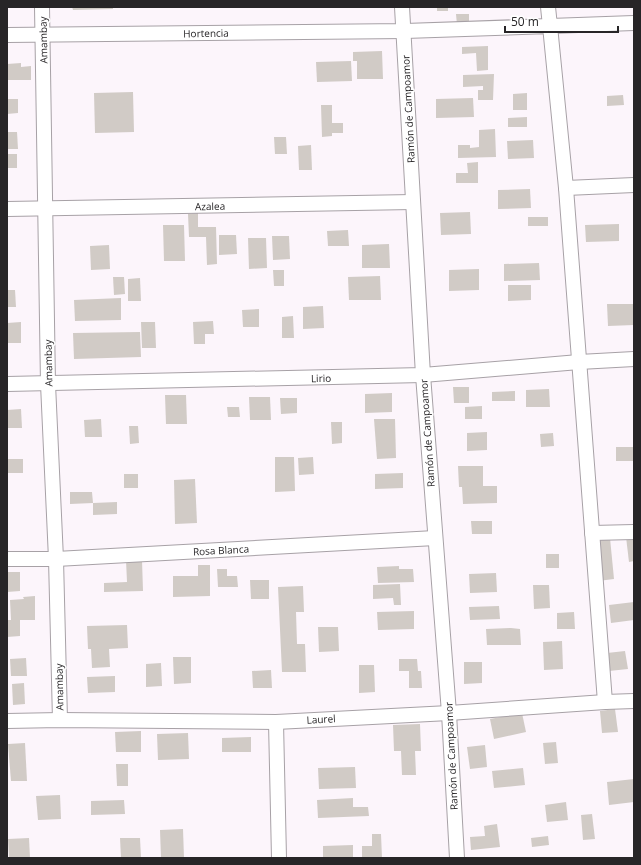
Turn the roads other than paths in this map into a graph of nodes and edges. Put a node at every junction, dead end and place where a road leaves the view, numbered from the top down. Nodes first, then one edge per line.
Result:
1 (42, 7) edge
2 (402, 7) edge
3 (548, 7) edge
4 (634, 23) edge
5 (550, 26) junction
6 (404, 31) junction
7 (7, 35) edge
8 (43, 35) junction
9 (634, 185) edge
10 (566, 188) junction
11 (413, 202) junction
12 (45, 208) junction
13 (7, 209) edge
14 (634, 359) edge
15 (579, 362) junction
16 (423, 375) junction
17 (7, 384) edge
18 (48, 384) junction
19 (592, 532) junction
20 (634, 532) edge
21 (435, 538) junction
22 (7, 559) edge
23 (56, 559) junction
24 (605, 702) junction
25 (634, 702) edge
26 (449, 714) junction
27 (60, 720) junction
28 (7, 721) edge
29 (276, 722) junction
30 (279, 858) edge
31 (457, 858) edge

1 - 8 street, Amambay
2 - 6 street, Ramón de Campoamor
3 - 5 street
4 - 5 street, Hortencia
5 - 6 street, Hortencia
5 - 10 street
6 - 8 street, Hortencia
6 - 11 street, Ramón de Campoamor
7 - 8 street, Hortencia
8 - 12 street, Amambay
9 - 10 street
10 - 15 street
11 - 12 street, Azalea
11 - 16 street, Ramón de Campoamor
12 - 13 street, Azalea
12 - 18 street, Amambay
14 - 15 street, Lirio
15 - 16 street, Lirio
15 - 19 street
16 - 18 street, Lirio
16 - 21 street, Ramón de Campoamor
17 - 18 street, Lirio
18 - 23 street, Amambay
19 - 20 street
19 - 24 street
21 - 23 street, Rosa Blanca
21 - 26 street, Ramón de Campoamor
22 - 23 street, Rosa Blanca
23 - 27 street, Amambay
24 - 25 street, Laurel
24 - 26 street, Laurel
26 - 29 street, Laurel
26 - 31 street, Ramón de Campoamor
27 - 28 street, Laurel
27 - 29 street, Laurel
29 - 30 street

